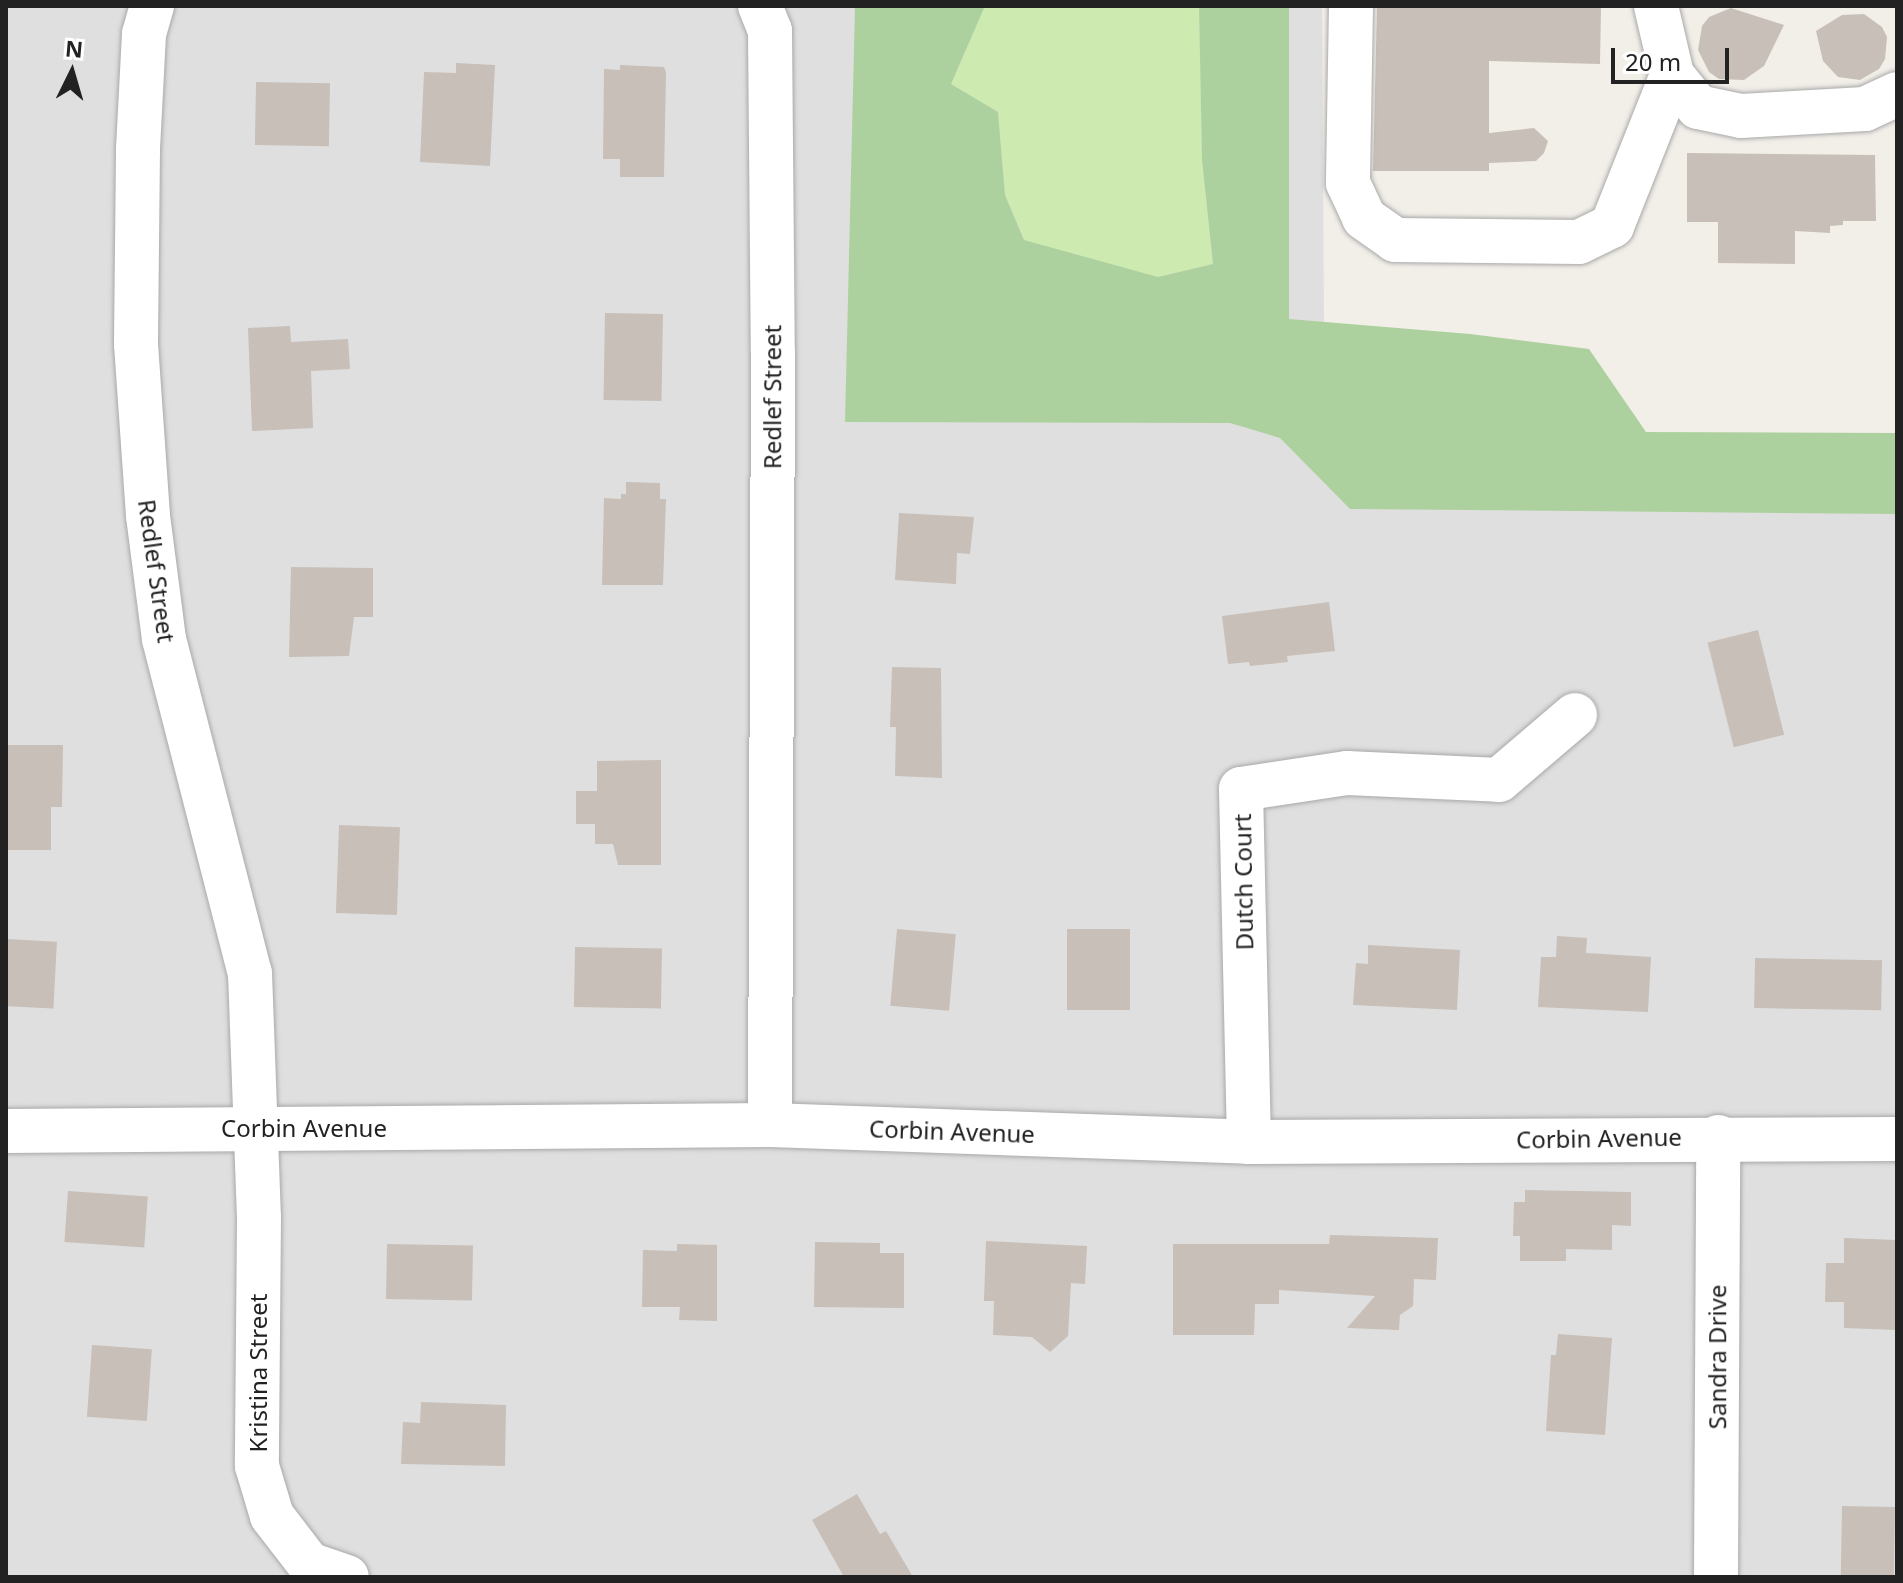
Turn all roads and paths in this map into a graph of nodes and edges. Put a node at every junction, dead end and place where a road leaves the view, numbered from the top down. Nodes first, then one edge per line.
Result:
1 (152, 6) edge
2 (760, 6) edge
3 (1351, 6) edge
4 (1656, 6) edge
5 (1672, 75) junction
6 (1897, 94) edge
7 (1575, 715) dead end
8 (770, 1125) junction
9 (256, 1128) junction
10 (6, 1131) edge
11 (1718, 1137) junction
12 (1897, 1139) edge
13 (1249, 1142) junction
14 (347, 1577) edge
15 (1716, 1577) edge

1 - 9 street, Redlef Street
2 - 8 street, Redlef Street
3 - 5 street
4 - 5 street
5 - 6 street
7 - 13 street, Dutch Court
8 - 9 street, Corbin Avenue
8 - 13 street, Corbin Avenue
9 - 10 street, Corbin Avenue
9 - 14 street, Kristina Street
11 - 12 street, Corbin Avenue
11 - 13 street, Corbin Avenue
11 - 15 street, Sandra Drive

